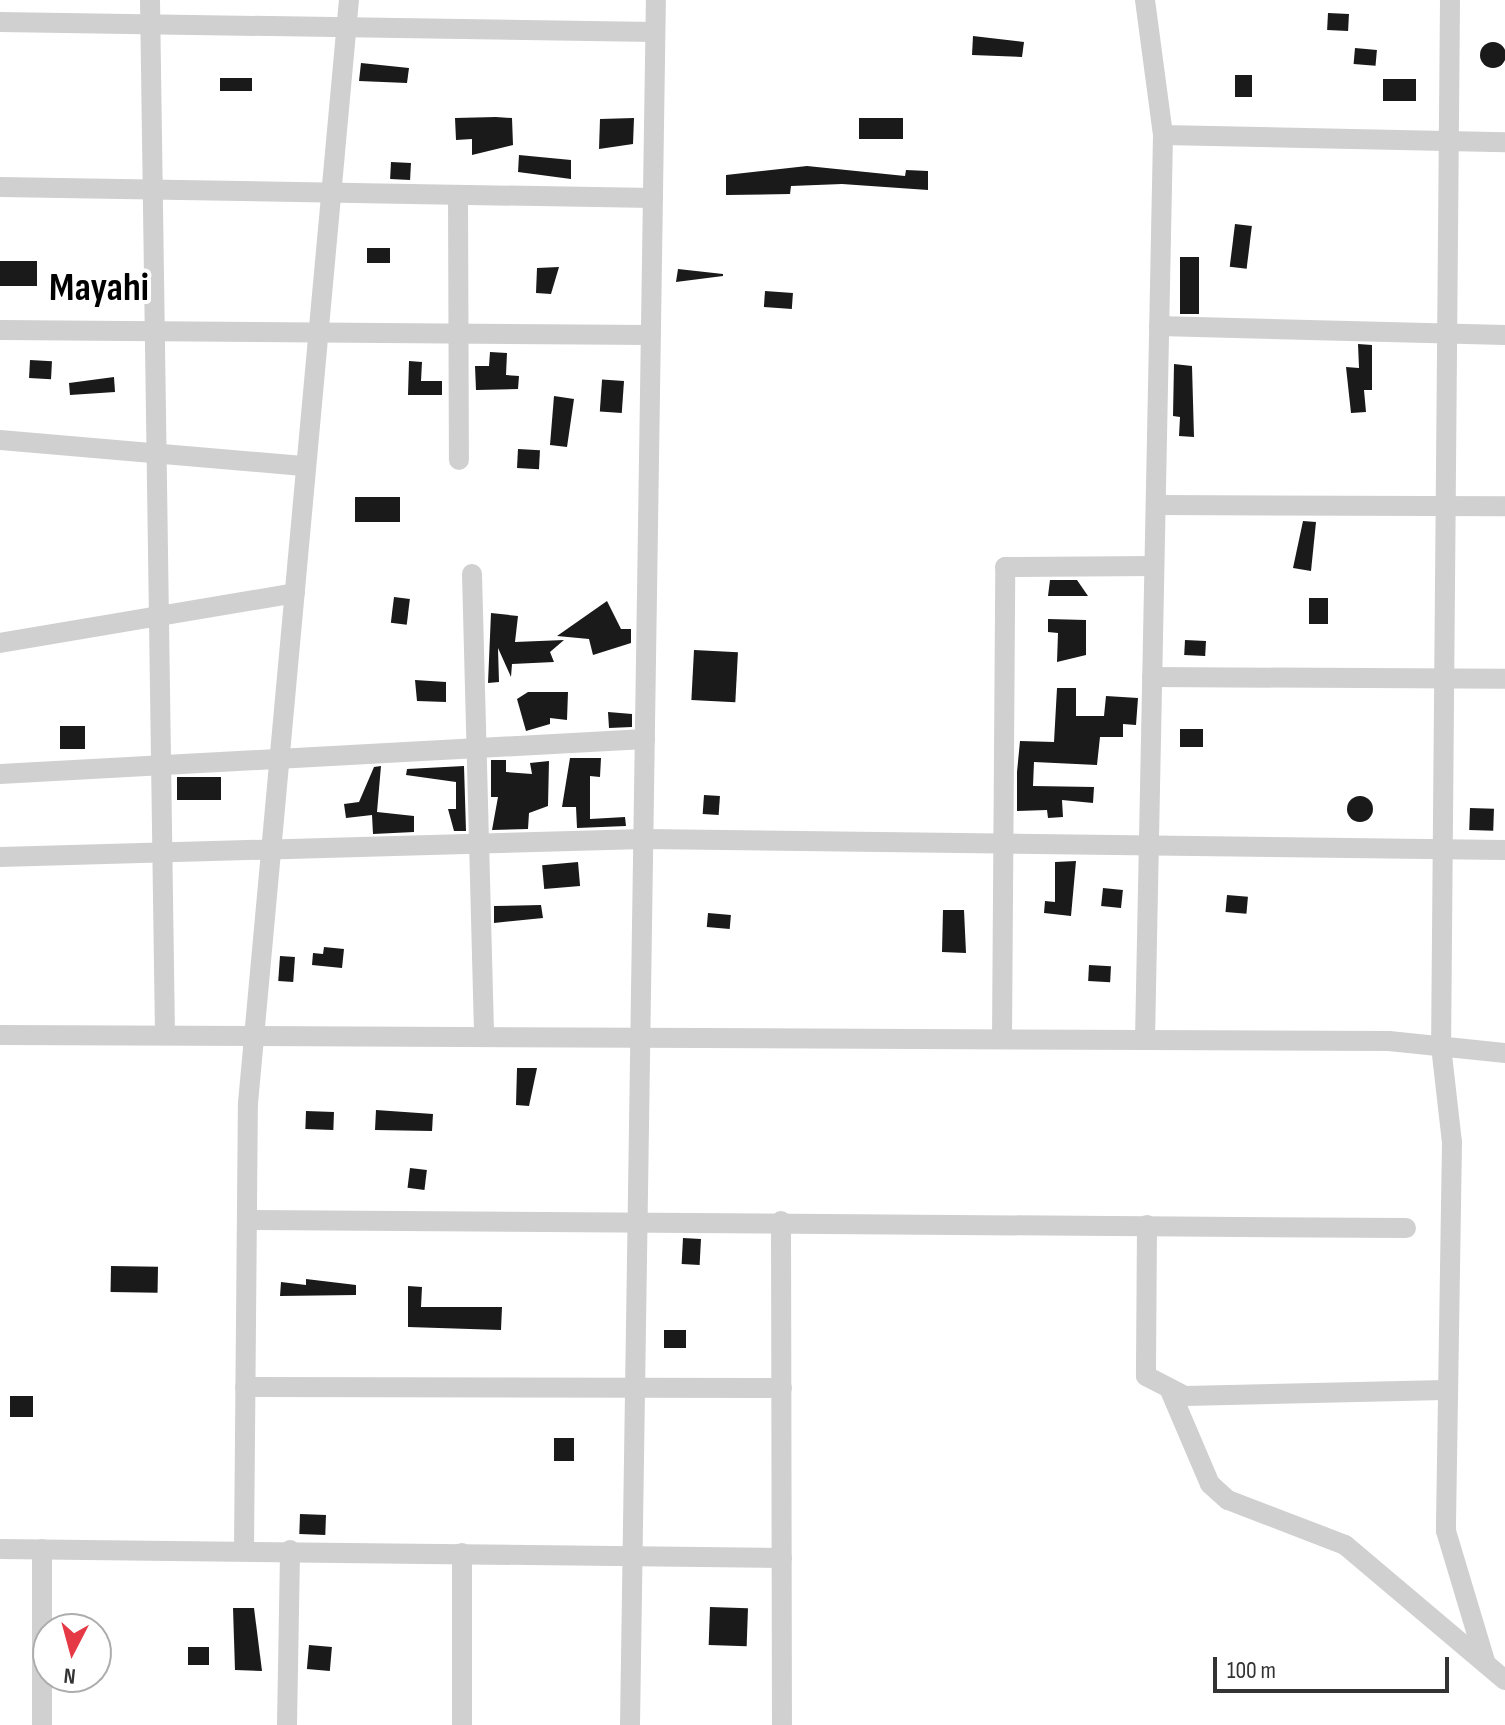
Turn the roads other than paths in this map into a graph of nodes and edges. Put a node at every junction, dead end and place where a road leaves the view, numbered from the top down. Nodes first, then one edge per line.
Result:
1 (150, 0) edge
2 (349, 0) edge
3 (656, 0) edge
4 (1145, 0) edge
5 (1450, 0) edge
6 (0, 22) edge
7 (150, 24) junction
8 (347, 27) junction
9 (655, 32) junction
10 (1163, 135) junction
11 (1449, 141) junction
12 (1505, 142) edge
13 (0, 187) edge
14 (153, 190) junction
15 (331, 193) junction
16 (458, 195) junction
17 (653, 198) junction
18 (1159, 326) junction
19 (0, 330) edge
20 (155, 332) junction
21 (319, 333) junction
22 (1447, 333) junction
23 (459, 334) junction
24 (651, 335) junction
25 (1505, 335) edge
26 (0, 440) edge
27 (157, 453) junction
28 (459, 460) dead end
29 (306, 466) junction
30 (1156, 505) junction
31 (1446, 506) junction
32 (1505, 506) edge
33 (1154, 566) junction
34 (472, 574) dead end
35 (295, 593) junction
36 (159, 616) junction
37 (0, 643) edge
38 (1152, 677) junction
39 (1444, 679) junction
40 (1505, 679) edge
41 (645, 739) junction
42 (477, 749) junction
43 (279, 760) junction
44 (161, 767) junction
45 (0, 774) edge
46 (644, 839) junction
47 (479, 844) junction
48 (1004, 844) junction
49 (1149, 845) junction
50 (1443, 849) junction
51 (271, 850) junction
52 (1505, 850) edge
53 (163, 853) junction
54 (0, 857) edge
55 (165, 1034) junction
56 (254, 1034) junction
57 (0, 1035) edge
58 (484, 1035) junction
59 (641, 1036) junction
60 (1002, 1039) junction
61 (1145, 1039) junction
62 (1441, 1046) junction
63 (1505, 1053) edge
64 (247, 1220) junction
65 (637, 1221) junction
66 (781, 1221) junction
67 (1147, 1225) junction
68 (1406, 1228) dead end
69 (245, 1387) junction
70 (633, 1387) junction
71 (782, 1388) junction
72 (1169, 1388) junction
73 (1445, 1390) junction
74 (0, 1549) edge
75 (42, 1549) junction
76 (244, 1550) junction
77 (290, 1550) junction
78 (462, 1553) junction
79 (630, 1556) junction
80 (782, 1558) junction
81 (1485, 1661) junction
82 (1505, 1680) edge
83 (42, 1725) edge
84 (287, 1725) edge
85 (462, 1725) edge
86 (630, 1725) edge
87 (782, 1725) edge

1 - 7 street
2 - 8 street
3 - 9 street
4 - 10 street
5 - 11 street
6 - 7 street
7 - 8 street
7 - 14 street
8 - 9 street
8 - 15 street
9 - 17 street
10 - 11 street
10 - 18 street
11 - 12 street
11 - 22 street
13 - 14 street
14 - 15 street
14 - 20 street
15 - 16 street
15 - 21 street
16 - 17 street
16 - 23 street
17 - 24 street
18 - 22 street
18 - 30 street
19 - 20 street
20 - 21 street
20 - 27 street
21 - 23 street
21 - 29 street
22 - 25 street
22 - 31 street
23 - 24 street
23 - 28 street
24 - 41 street
26 - 27 street
27 - 29 street
27 - 36 street
29 - 35 street
30 - 31 street
30 - 33 street
31 - 32 street
31 - 39 street
33 - 38 street
33 - 48 street
34 - 42 street
35 - 36 street
35 - 43 street
36 - 37 street
36 - 44 street
38 - 39 street
38 - 49 street
39 - 40 street
39 - 50 street
41 - 42 street
41 - 46 street
42 - 43 street
42 - 47 street
43 - 44 street
43 - 51 street
44 - 45 street
44 - 53 street
46 - 47 street
46 - 48 street
46 - 59 street
47 - 51 street
47 - 58 street
48 - 49 street
48 - 60 street
49 - 50 street
49 - 61 street
50 - 52 street
50 - 62 street
51 - 53 street
51 - 56 street
53 - 54 street
53 - 55 street
55 - 56 street
55 - 57 street
56 - 58 street
56 - 64 street
58 - 59 street
59 - 60 street
59 - 65 street
60 - 61 street
61 - 62 street
62 - 63 street
62 - 73 street
64 - 65 street
64 - 69 street
65 - 66 street
65 - 70 street
66 - 67 street
66 - 71 street
67 - 68 street
67 - 72 street
69 - 70 street
69 - 76 street
70 - 71 street
70 - 79 street
71 - 80 street
72 - 73 street
72 - 81 street
73 - 81 street
74 - 75 street
75 - 76 street
75 - 83 street
76 - 77 street
77 - 78 street
77 - 84 street
78 - 79 street
78 - 85 street
79 - 80 street
79 - 86 street
80 - 87 street
81 - 82 street

